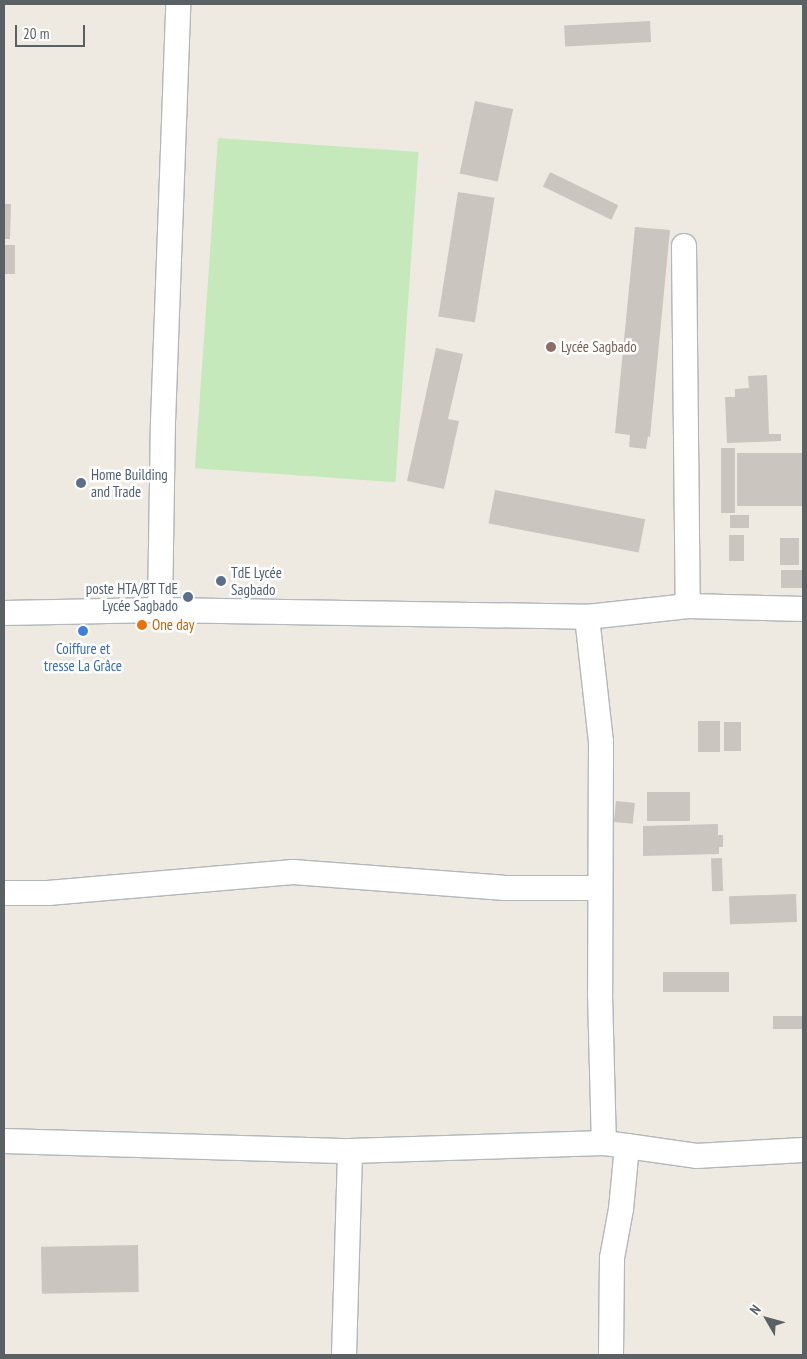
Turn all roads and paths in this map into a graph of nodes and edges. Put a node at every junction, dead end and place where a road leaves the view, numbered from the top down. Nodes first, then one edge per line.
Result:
1 (178, 4) edge
2 (684, 246) dead end
3 (688, 606) junction
4 (803, 609) edge
5 (160, 610) junction
6 (4, 613) edge
7 (587, 617) junction
8 (600, 888) junction
9 (4, 892) edge
10 (4, 1141) edge
11 (615, 1145) junction
12 (803, 1150) edge
13 (350, 1151) junction
14 (344, 1355) edge
15 (611, 1355) edge

1 - 5 street
2 - 3 street
3 - 4 street
3 - 7 street
5 - 6 street
5 - 7 street
7 - 8 street
8 - 9 street
8 - 11 street
10 - 13 street
11 - 12 street
11 - 13 street
11 - 15 street
13 - 14 street

